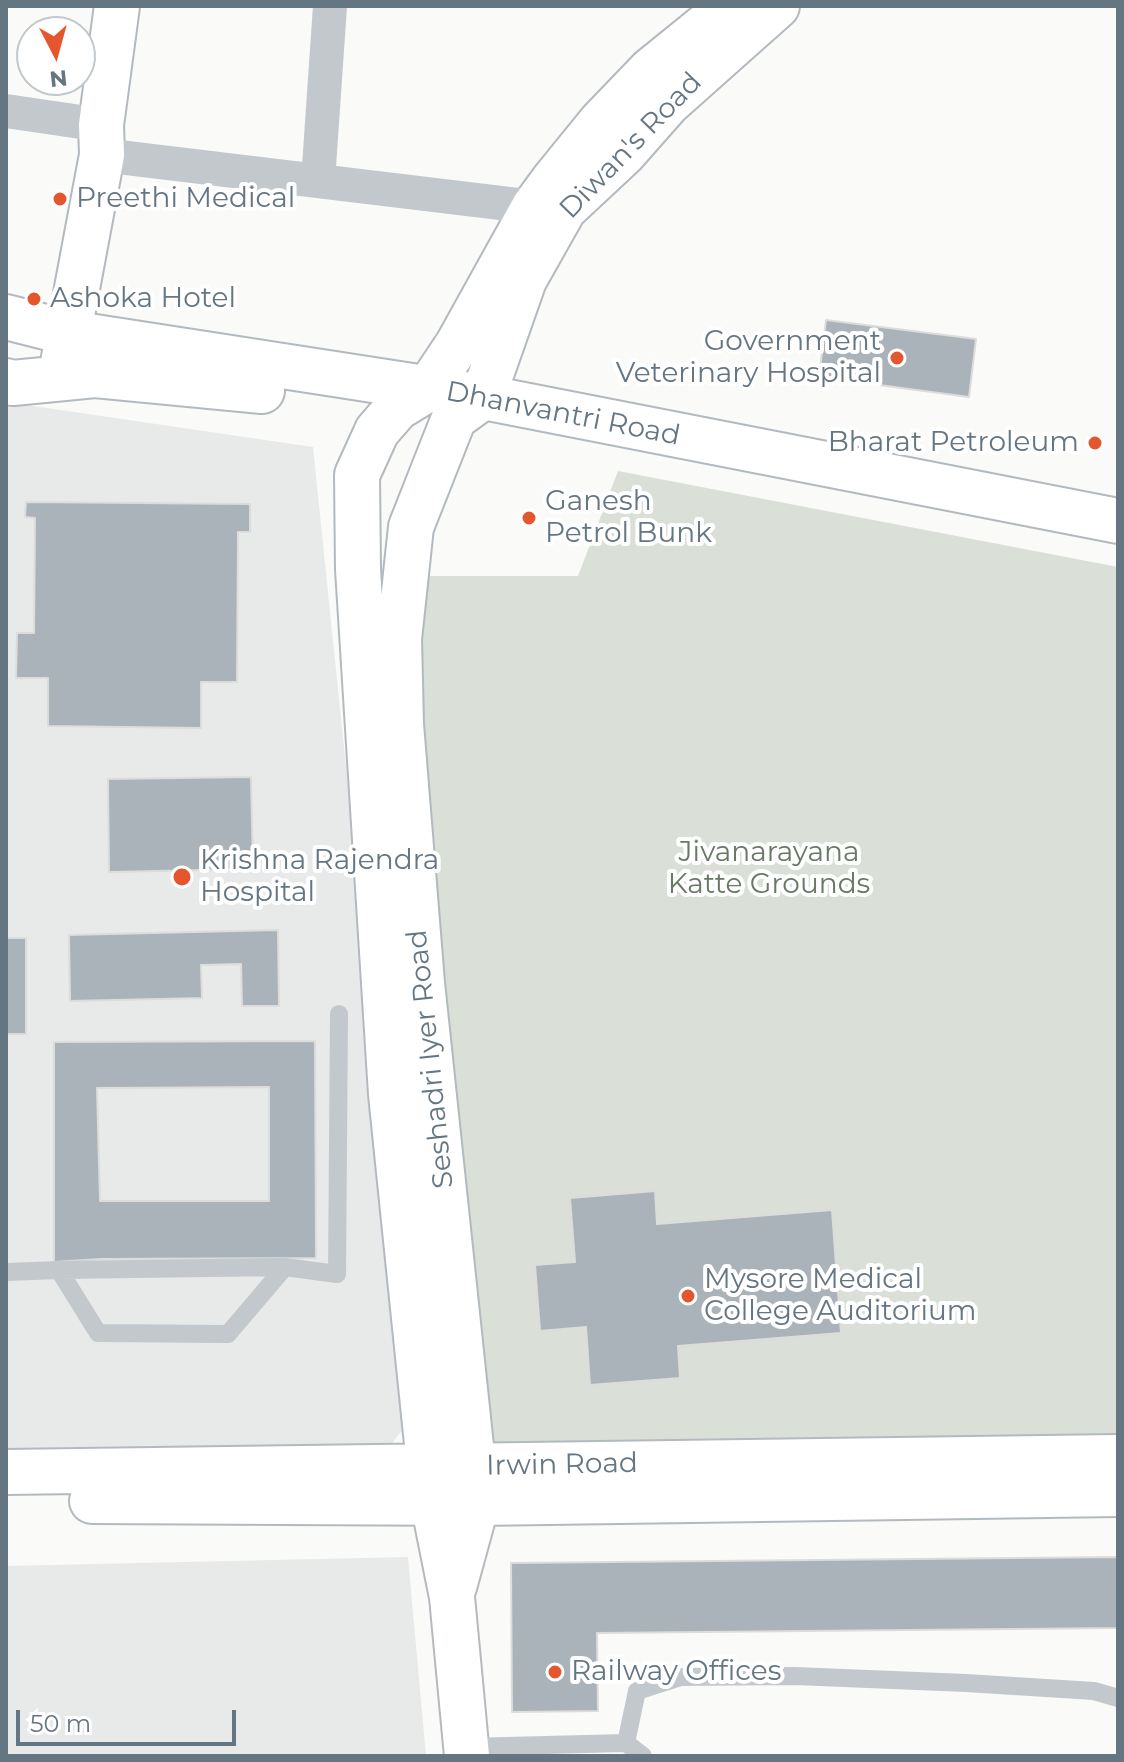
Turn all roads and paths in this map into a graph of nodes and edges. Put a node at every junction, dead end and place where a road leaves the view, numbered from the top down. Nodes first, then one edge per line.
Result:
1 (117, 6) edge
2 (330, 6) edge
3 (730, 6) edge
4 (777, 6) edge
5 (6, 111) edge
6 (102, 140) junction
7 (318, 181) junction
8 (534, 207) junction
9 (6, 317) edge
10 (69, 333) junction
11 (61, 378) junction
12 (6, 381) edge
13 (440, 403) junction
14 (1105, 531) edge
15 (339, 1014) dead end
16 (285, 1267) junction
17 (59, 1270) junction
18 (6, 1272) edge
19 (1118, 1457) edge
20 (6, 1472) edge
21 (475, 1484) junction
22 (431, 1485) junction
23 (1118, 1494) edge
24 (6, 1500) edge
25 (452, 1597) junction
26 (1118, 1698) edge
27 (626, 1743) junction
28 (467, 1752) edge
29 (643, 1756) edge

1 - 6 street
2 - 7 street
3 - 8 street
4 - 13 street, Diwan's Road
5 - 6 street
6 - 7 street
6 - 10 street
7 - 8 street
8 - 13 street
9 - 10 street, Dhanvantri Road
10 - 11 street
10 - 13 street, Dhanvantri Road
11 - 12 street, Dhanvantri Road
11 - 13 street, Dhanvantri Road
13 - 14 street, Dhanvantri Road
13 - 21 street, Seshadri Iyer Road
13 - 22 street, Seshadri Iyer Road
15 - 16 lane
16 - 17 lane
16 - 17 lane
17 - 18 lane
19 - 21 street, Irwin Road
20 - 22 street, Irwin Road
21 - 22 street, Irwin Road
21 - 23 street, Irwin Road
21 - 25 street, Seshadri Iyer Road
22 - 24 street, Irwin Road
22 - 25 street, Seshadri Iyer Road
25 - 28 street, Seshadri Iyer Road
26 - 27 lane
27 - 28 lane
27 - 29 lane

